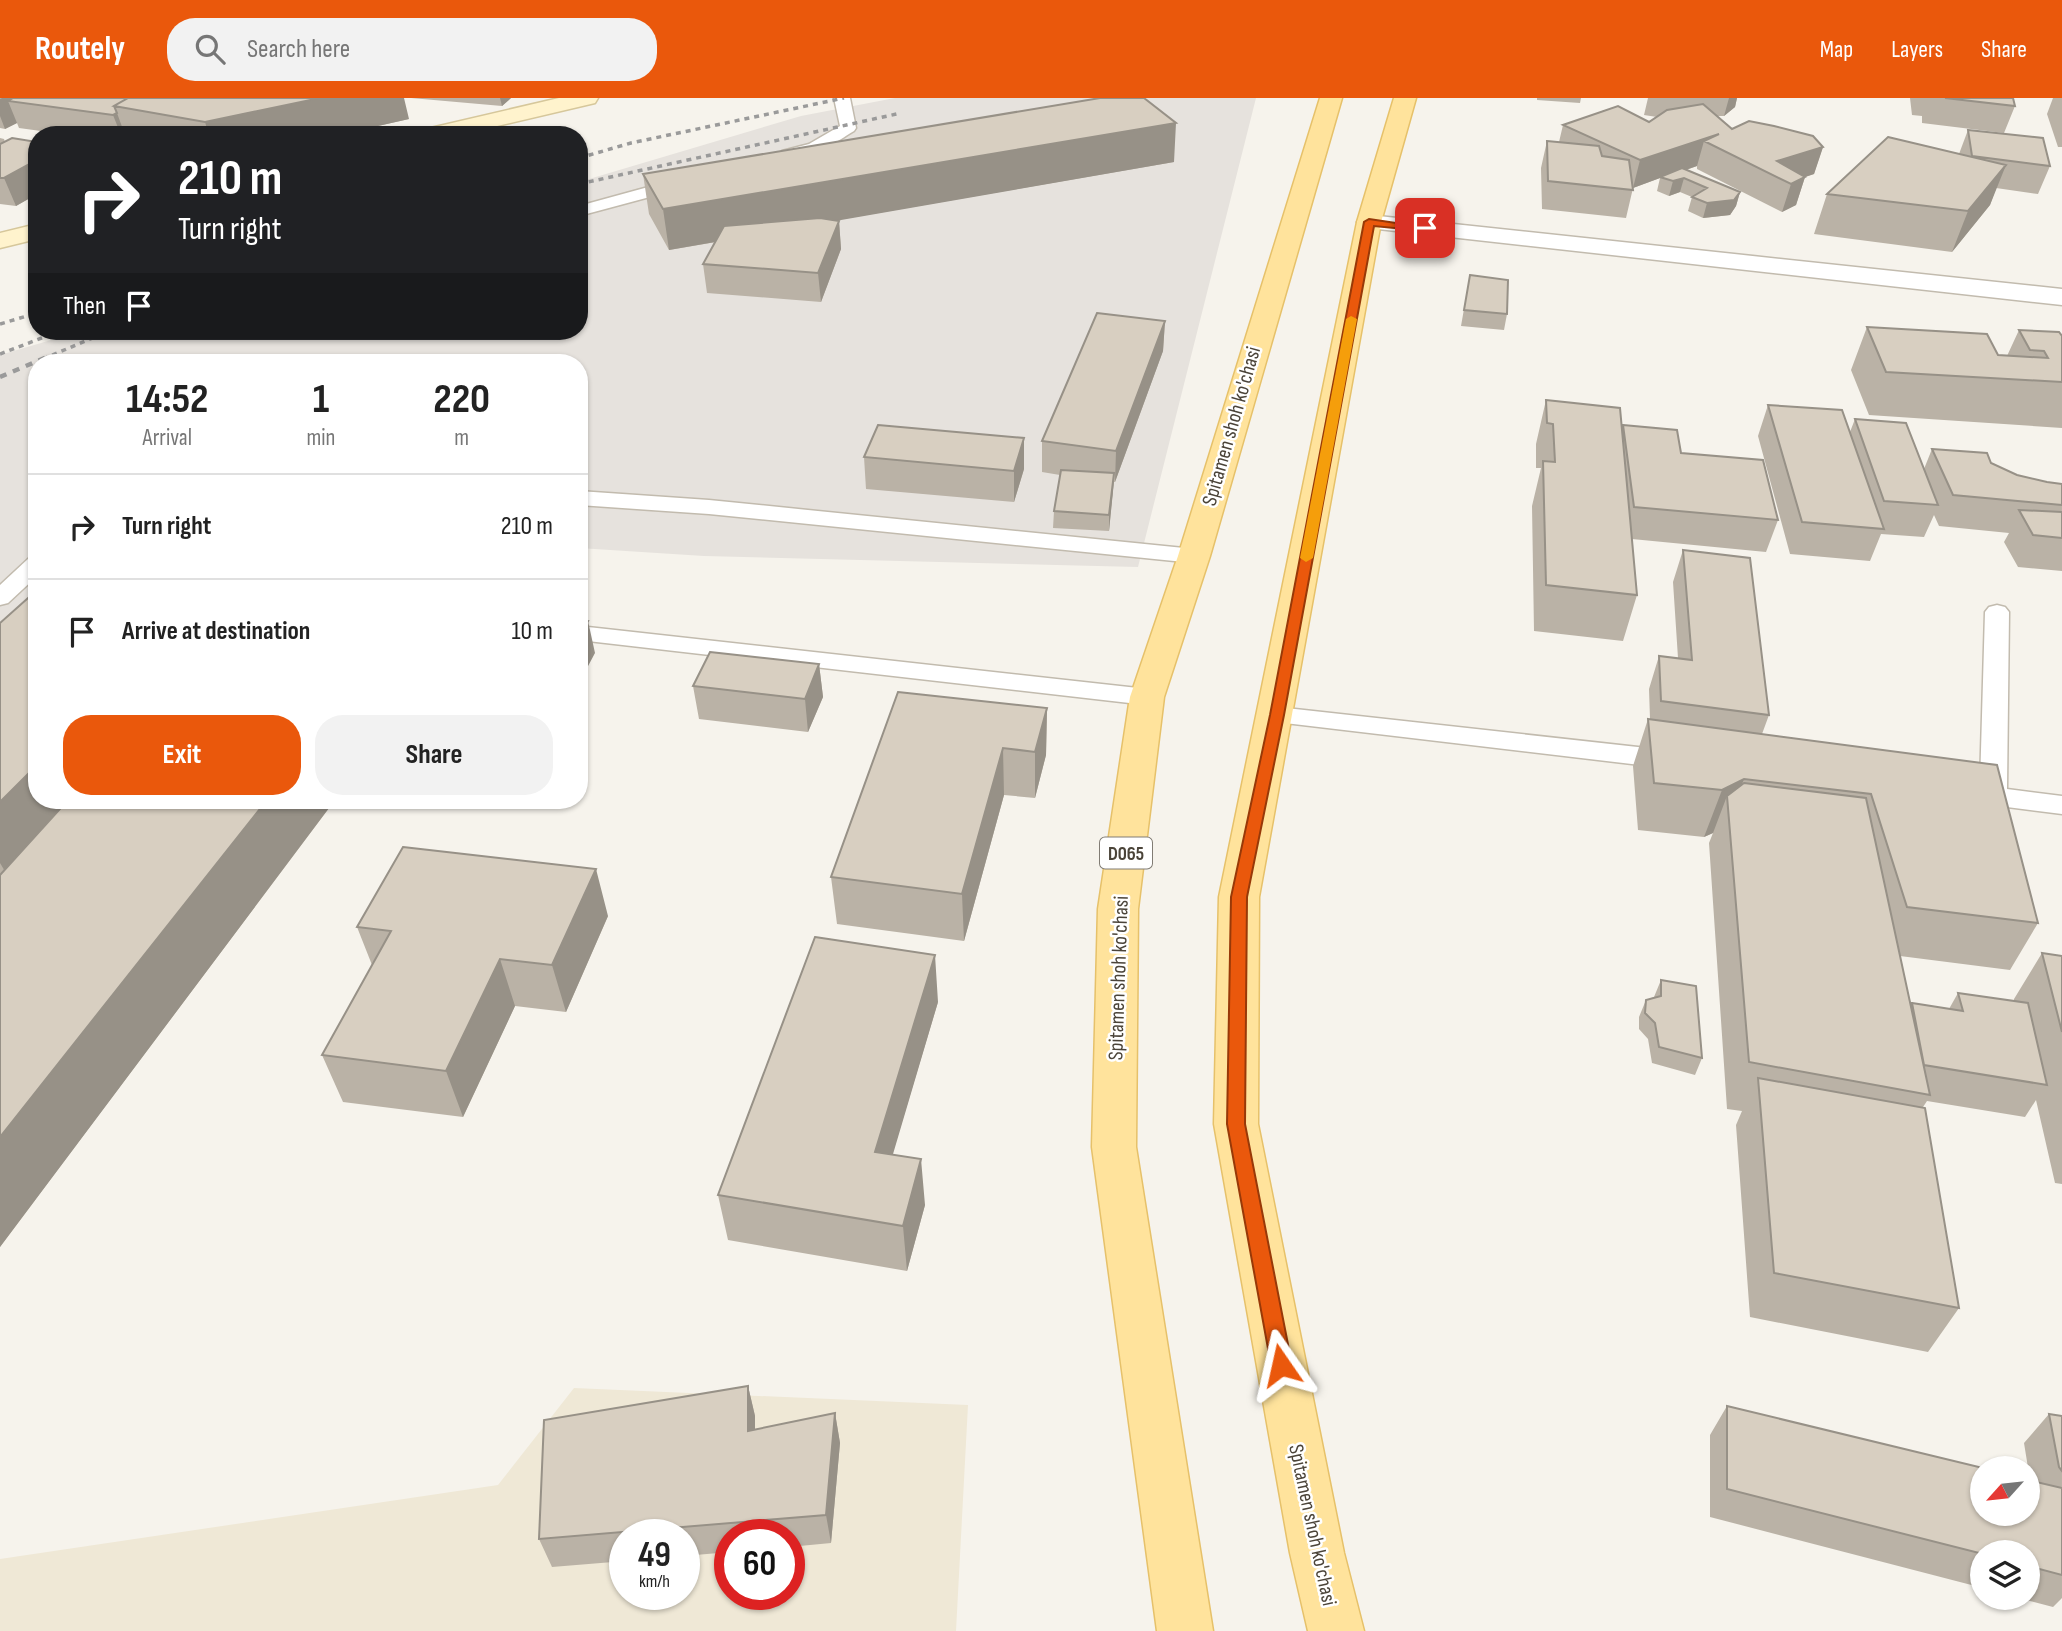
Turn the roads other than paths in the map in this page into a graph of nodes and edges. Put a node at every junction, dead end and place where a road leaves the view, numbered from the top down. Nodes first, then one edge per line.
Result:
1 (587, 98) edge
2 (842, 98) edge
3 (1331, 98) edge
4 (1405, 98) edge
5 (468, 126) edge
6 (775, 159) edge
7 (697, 179) edge
8 (588, 209) edge
9 (1369, 222) junction
10 (28, 233) edge
11 (0, 241) edge
12 (2062, 297) edge
13 (588, 499) edge
14 (1194, 556) junction
15 (28, 572) edge
16 (0, 598) edge
17 (1997, 612) dead end
18 (588, 633) edge
19 (1147, 697) junction
20 (1277, 715) junction
21 (1704, 763) edge
22 (1938, 790) edge
23 (1993, 796) junction
24 (2062, 805) edge
25 (1185, 1631) edge
26 (1336, 1631) edge

1 - 5 street
2 - 6 lane
3 - 14 main road, Spitamen shoh ko'chasi / D065
4 - 9 main road, Spitamen shoh ko'chasi
7 - 8 lane
9 - 12 street
9 - 20 main road, Spitamen shoh ko'chasi
10 - 11 street
13 - 14 lane
14 - 19 main road, Spitamen shoh ko'chasi / D065
15 - 16 lane
17 - 23 lane
18 - 19 lane
19 - 25 main road, Spitamen shoh ko'chasi / D065
20 - 21 lane
20 - 26 main road, Spitamen shoh ko'chasi
22 - 23 lane
23 - 24 lane

